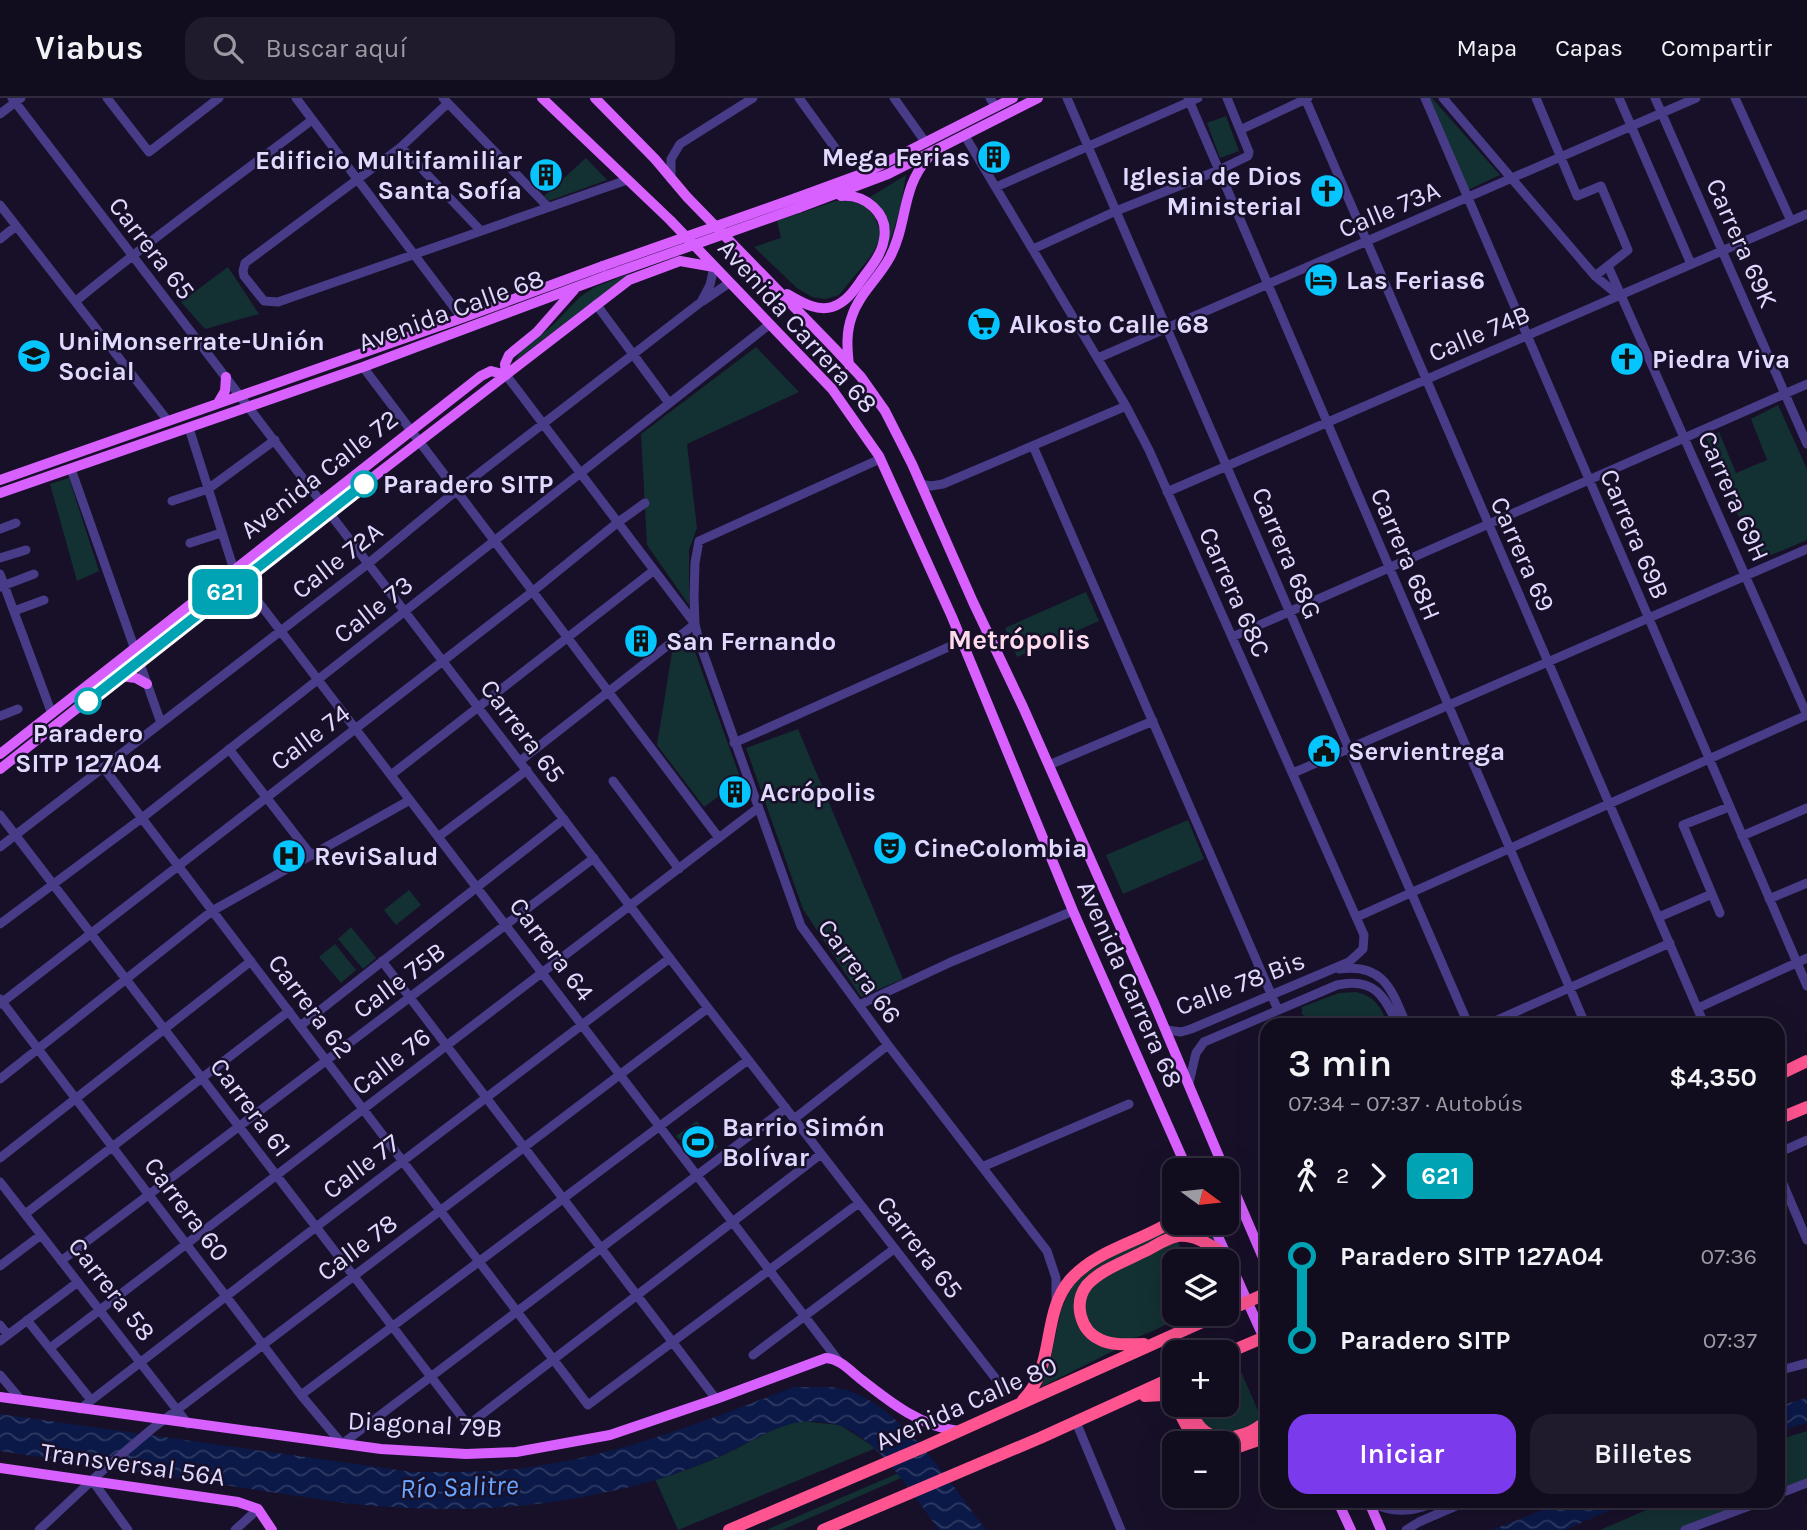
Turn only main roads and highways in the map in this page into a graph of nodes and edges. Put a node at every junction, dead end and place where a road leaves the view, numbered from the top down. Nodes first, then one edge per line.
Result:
1 (542, 98) edge
2 (596, 98) edge
3 (1013, 98) edge
4 (1038, 98) edge
5 (993, 103) edge
6 (930, 147) junction
7 (831, 197) junction
8 (797, 203) junction
9 (714, 267) junction
10 (604, 271) junction
11 (775, 287) junction
12 (576, 288) junction
13 (849, 365) junction
14 (506, 374) junction
15 (226, 377) road end
16 (218, 403) junction
17 (0, 480) edge
18 (0, 493) edge
19 (238, 575) junction
20 (137, 655) junction
21 (120, 676) junction
22 (147, 684) road end
23 (0, 754) edge
24 (0, 769) edge
25 (1807, 1061) edge
26 (1785, 1072) edge
27 (1807, 1107) edge
28 (1785, 1116) edge
29 (1182, 1158) edge
30 (1220, 1158) edge
31 (1239, 1202) edge
32 (1162, 1226) edge
33 (1214, 1249) edge
34 (1260, 1251) edge
35 (1239, 1283) edge
36 (1260, 1296) edge
37 (1239, 1306) edge
38 (1192, 1326) edge
39 (1260, 1329) edge
40 (1260, 1339) edge
41 (1151, 1344) junction
42 (1239, 1348) edge
43 (838, 1360) joint
44 (1162, 1383) edge
45 (1162, 1396) edge
46 (0, 1397) edge
47 (1124, 1402) junction
48 (1017, 1406) junction
49 (1194, 1417) edge
50 (925, 1424) junction
51 (1260, 1425) edge
52 (958, 1431) junction
53 (1260, 1439) edge
54 (926, 1446) junction
55 (1239, 1447) edge
56 (0, 1468) edge
57 (1341, 1508) edge
58 (1372, 1508) edge
59 (272, 1530) edge
60 (729, 1530) edge
61 (823, 1530) edge
62 (1352, 1530) edge
63 (1381, 1530) edge

1 - 9 main road, Avenida Carrera 68
2 - 11 main road, Avenida Carrera 68
3 - 5 main road
4 - 6 main road
5 - 6 main road
6 - 7 main road
6 - 8 main road
6 - 13 main road
7 - 8 main road
7 - 11 main road
8 - 10 main road, Avenida Calle 68, bridge
9 - 14 main road, Avenida Calle 72
9 - 29 main road, Avenida Carrera 68
10 - 12 main road, Avenida Calle 68
10 - 16 main road, Avenida Calle 68
11 - 13 main road, Avenida Carrera 68
12 - 14 main road, Avenida Calle 72
12 - 18 main road, Avenida Calle 68
13 - 30 main road, Avenida Carrera 68
14 - 19 main road, Avenida Calle 72
14 - 19 main road, Avenida Calle 72
15 - 16 main road
16 - 17 main road, Avenida Calle 68
19 - 20 main road, Avenida Calle 72
20 - 21 main road, Avenida Calle 72
20 - 23 main road, Avenida Calle 72
21 - 22 main road
21 - 24 main road, Avenida Calle 72
25 - 26 highway
27 - 28 highway
31 - 34 main road, Avenida Carrera 68
32 - 48 highway
33 - 41 highway
35 - 39 main road
36 - 37 highway, bridge
38 - 41 highway, Avenida Calle 80
40 - 42 highway, bridge
41 - 48 highway, Avenida Calle 80
43 - 46 main road, Diagonal 79B
43 - 50 main road, Carrera 64
44 - 47 highway
45 - 47 highway
47 - 61 highway
48 - 52 highway, Avenida Calle 80
49 - 51 highway
50 - 52 main road, Carrera 64
50 - 54 main road
52 - 54 highway, Avenida Calle 80
53 - 55 highway
54 - 60 highway, Avenida Calle 80
56 - 59 main road, Transversal 56A
57 - 62 main road
58 - 63 main road

